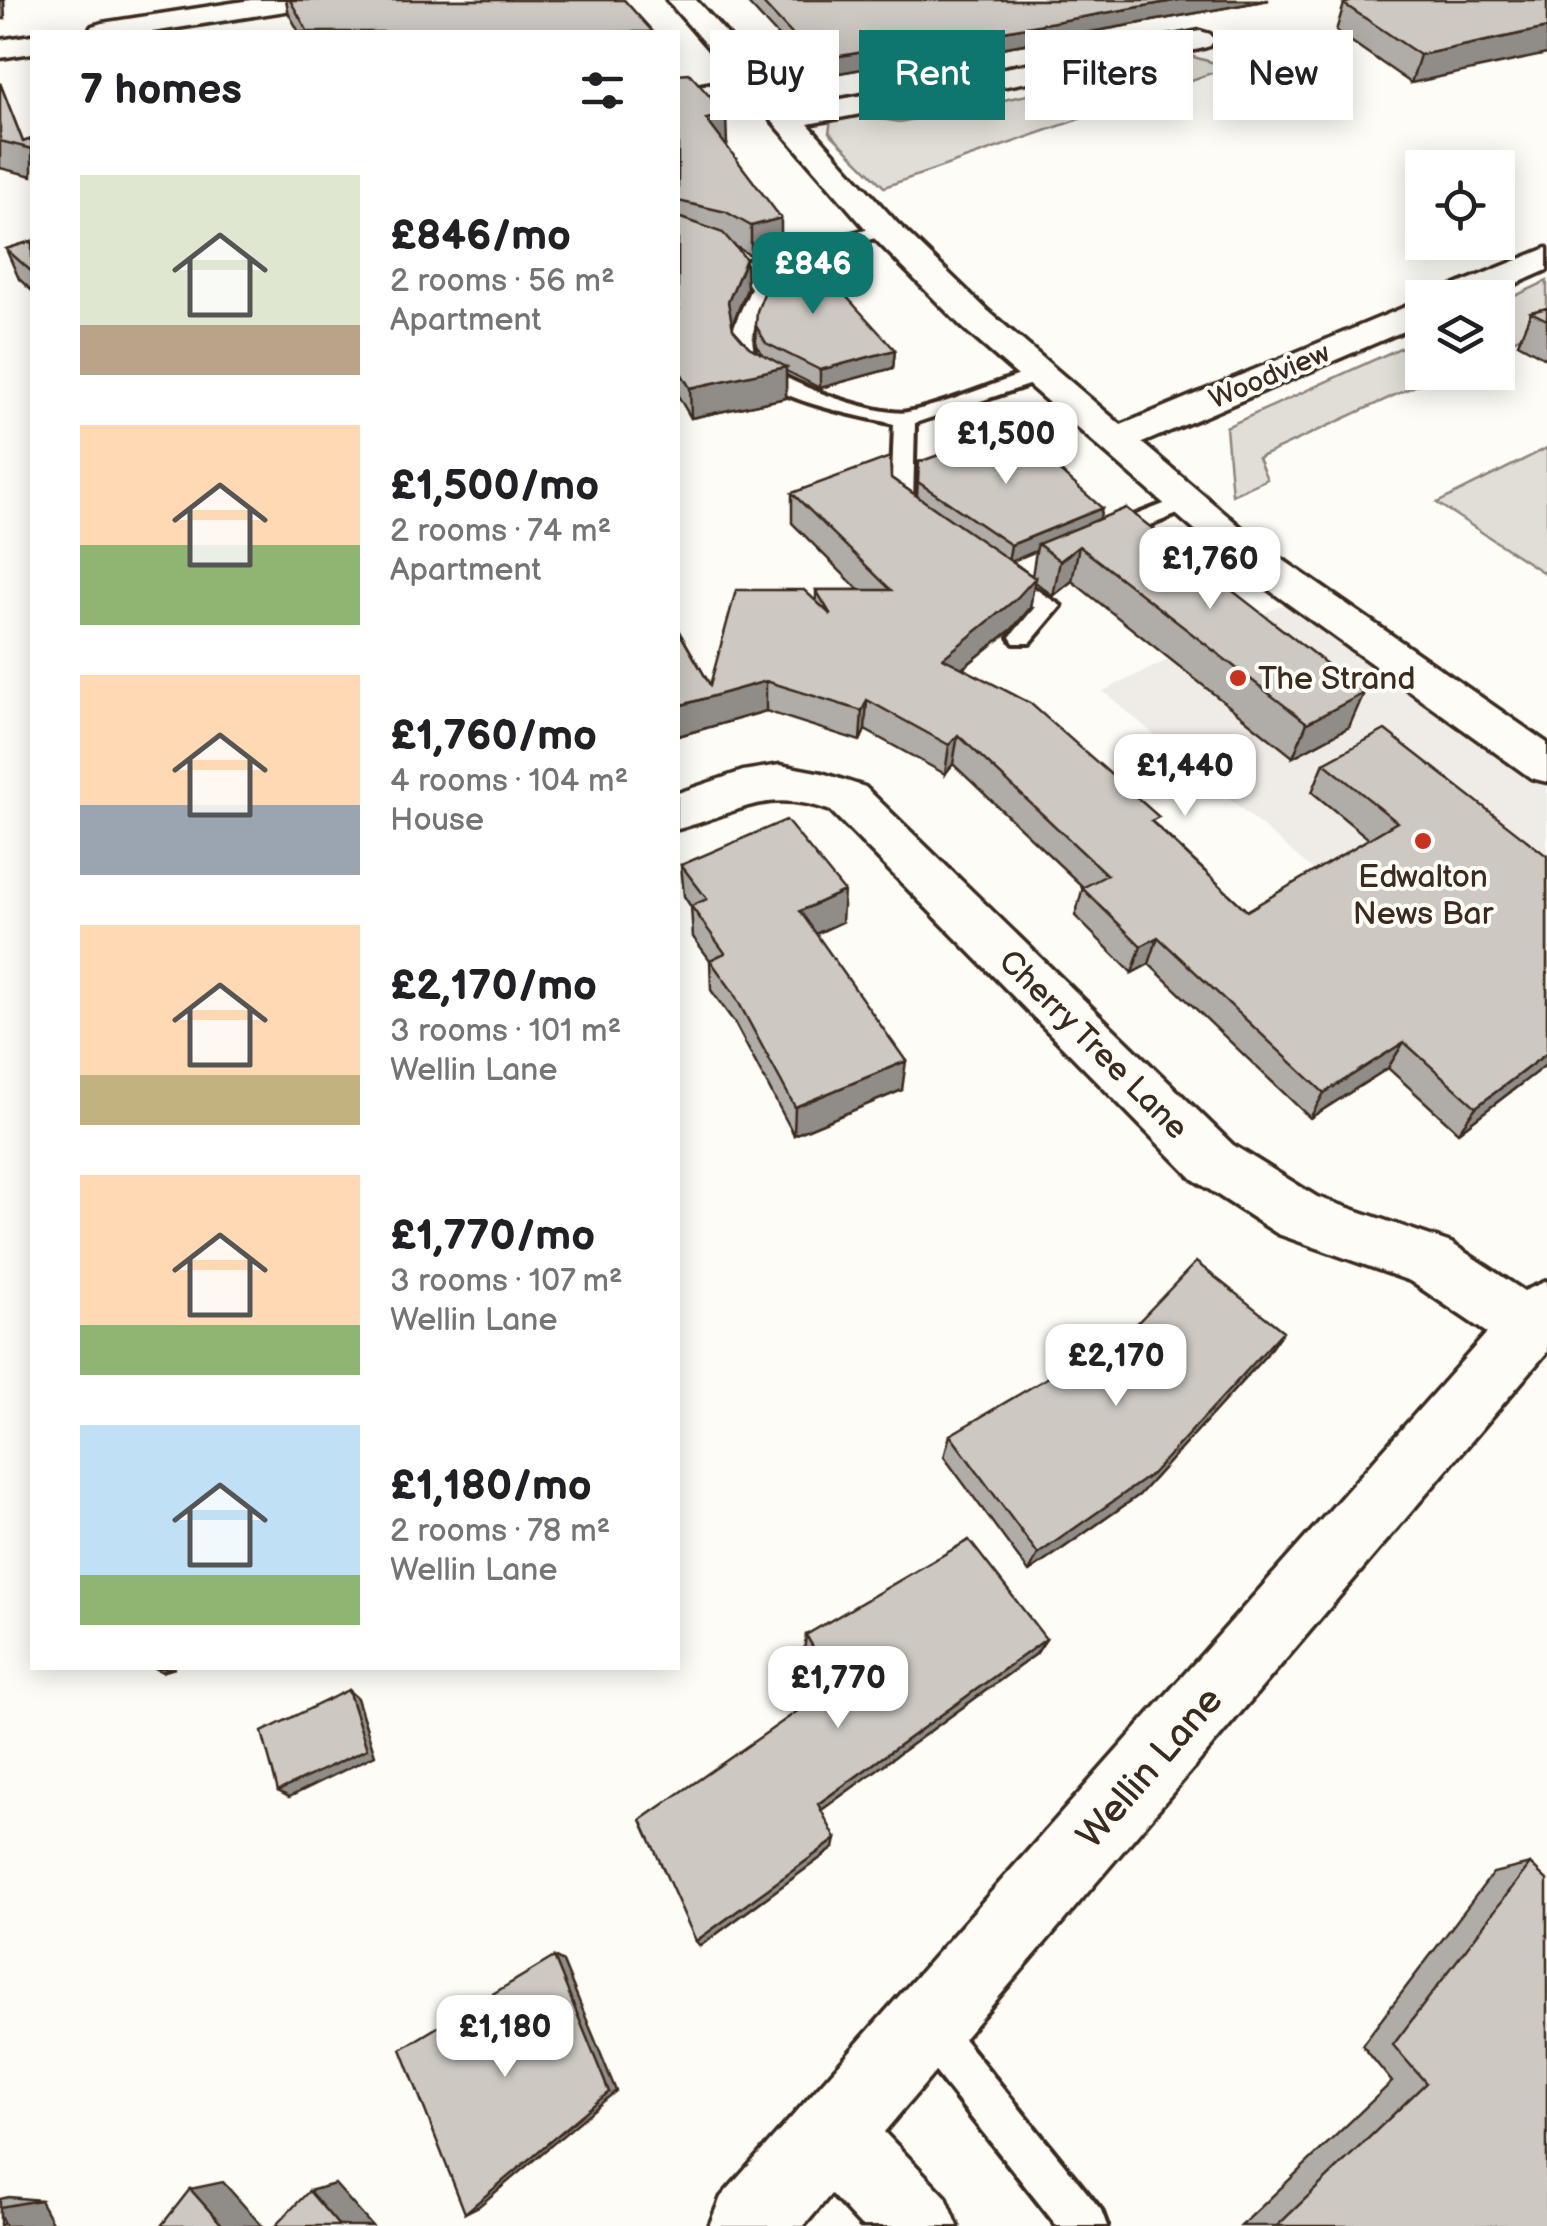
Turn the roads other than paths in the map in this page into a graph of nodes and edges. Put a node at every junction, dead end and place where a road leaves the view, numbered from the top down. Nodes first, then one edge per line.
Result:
1 (304, 0) edge
2 (681, 0) edge
3 (115, 30) edge
4 (710, 33) edge
5 (1200, 40) dead end
6 (30, 44) edge
7 (0, 49) edge
8 (710, 89) edge
9 (680, 95) edge
10 (839, 108) edge
11 (788, 120) edge
12 (885, 230) junction
13 (724, 252) edge
14 (1547, 258) edge
15 (746, 267) junction
16 (1495, 280) edge
17 (1405, 317) edge
18 (1039, 375) junction
19 (905, 420) junction
20 (1115, 441) junction
21 (1186, 502) junction
22 (932, 526) edge
23 (1078, 547) edge
24 (977, 556) edge
25 (1022, 637) dead end
26 (1547, 766) edge
27 (680, 811) edge
28 (1538, 1318) edge
29 (926, 2025) junction
30 (830, 2134) junction
31 (750, 2226) edge
32 (917, 2226) edge
33 (1085, 2226) edge

1 - 3 street
2 - 4 street
5 - 10 street
6 - 7 street
8 - 9 lane
11 - 12 street
12 - 15 lane
12 - 18 street
13 - 15 lane
14 - 16 street
15 - 19 lane
17 - 20 street, Woodview
18 - 19 lane
18 - 20 street
19 - 22 lane
20 - 21 street
21 - 23 lane
21 - 26 street
24 - 25 lane
27 - 28 street, Cherry Tree Lane
28 - 29 street, Wellin Lane
29 - 30 street, Wellin Lane
29 - 33 lane
30 - 31 street, Wellin Lane
30 - 32 street

